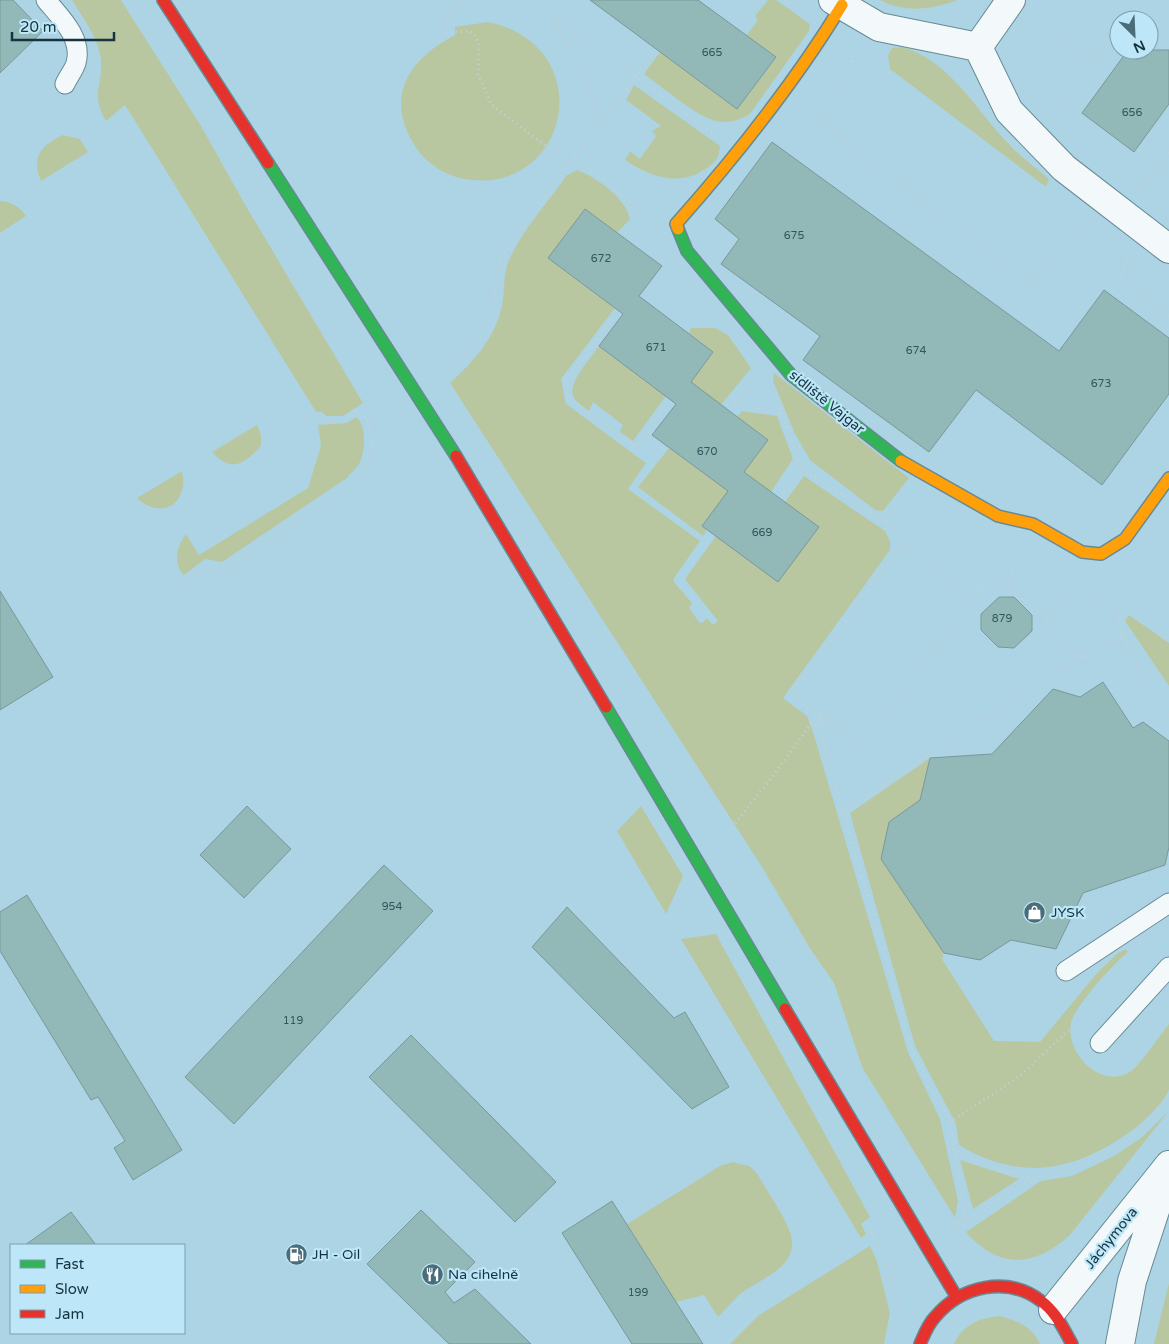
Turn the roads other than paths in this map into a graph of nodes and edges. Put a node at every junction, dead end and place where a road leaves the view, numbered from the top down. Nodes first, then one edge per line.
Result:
1 (46, 0) edge
2 (163, 0) edge
3 (837, 2) edge
4 (1019, 10) edge
5 (978, 47) junction
6 (65, 84) dead end
7 (1169, 249) edge
8 (1169, 478) edge
9 (1169, 903) edge
10 (1169, 967) edge
11 (1066, 971) dead end
12 (1100, 1043) road end
13 (1169, 1167) edge
14 (956, 1296) junction
15 (1053, 1310) junction
16 (920, 1344) edge
17 (1072, 1344) edge
18 (1120, 1344) edge

1 - 6 lane
2 - 14 main road
3 - 5 street, sídliště Vajgar
3 - 8 main road, sídliště Vajgar
4 - 5 street
5 - 7 street
9 - 11 lane
10 - 12 lane
13 - 15 street, Jáchymova
13 - 18 street
14 - 15 main road
14 - 16 main road
15 - 17 main road

